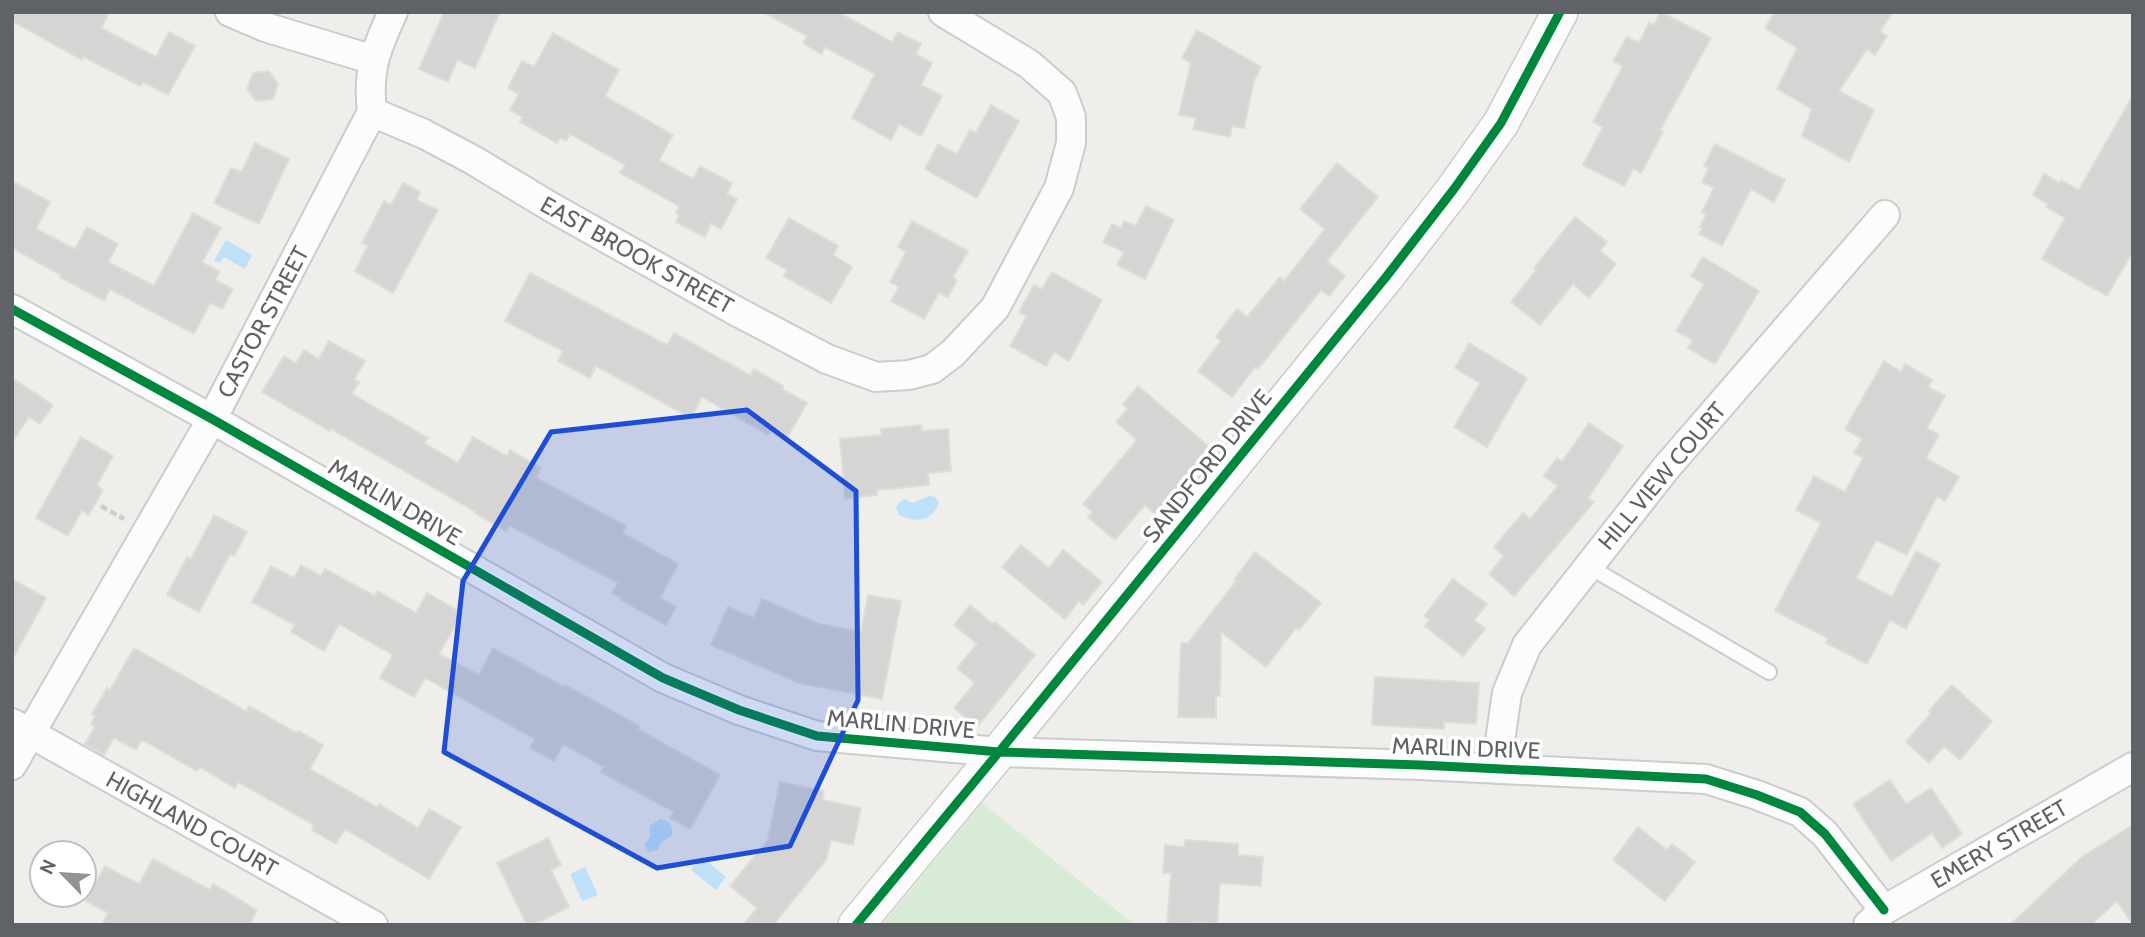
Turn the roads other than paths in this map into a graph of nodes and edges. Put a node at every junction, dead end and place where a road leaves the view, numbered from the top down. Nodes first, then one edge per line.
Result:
1 (230, 12) edge
2 (393, 12) edge
3 (943, 12) edge
4 (1560, 12) edge
5 (374, 60) junction
6 (372, 112) junction
7 (1885, 215) dead end
8 (12, 309) edge
9 (212, 419) junction
10 (1588, 566) junction
11 (1769, 672) dead end
12 (21, 728) edge
13 (999, 752) junction
14 (12, 765) edge
15 (2133, 767) edge
16 (1496, 769) junction
17 (1876, 917) edge
18 (373, 925) edge
19 (856, 925) edge

1 - 5 street
2 - 5 street
3 - 6 street, EAST BROOK STREET
4 - 13 street, SANDFORD DRIVE
5 - 6 street
6 - 9 street, CASTOR STREET
7 - 10 street, HILL VIEW COURT
8 - 9 street, MARLIN DRIVE
9 - 12 street, CASTOR STREET
9 - 13 street, MARLIN DRIVE
10 - 11 lane
10 - 16 street, HILL VIEW COURT
12 - 14 street, CASTOR STREET
12 - 18 street, HIGHLAND COURT
13 - 16 street, MARLIN DRIVE
13 - 19 street, SANDFORD DRIVE
15 - 17 street, EMERY STREET
16 - 17 street, MARLIN DRIVE

